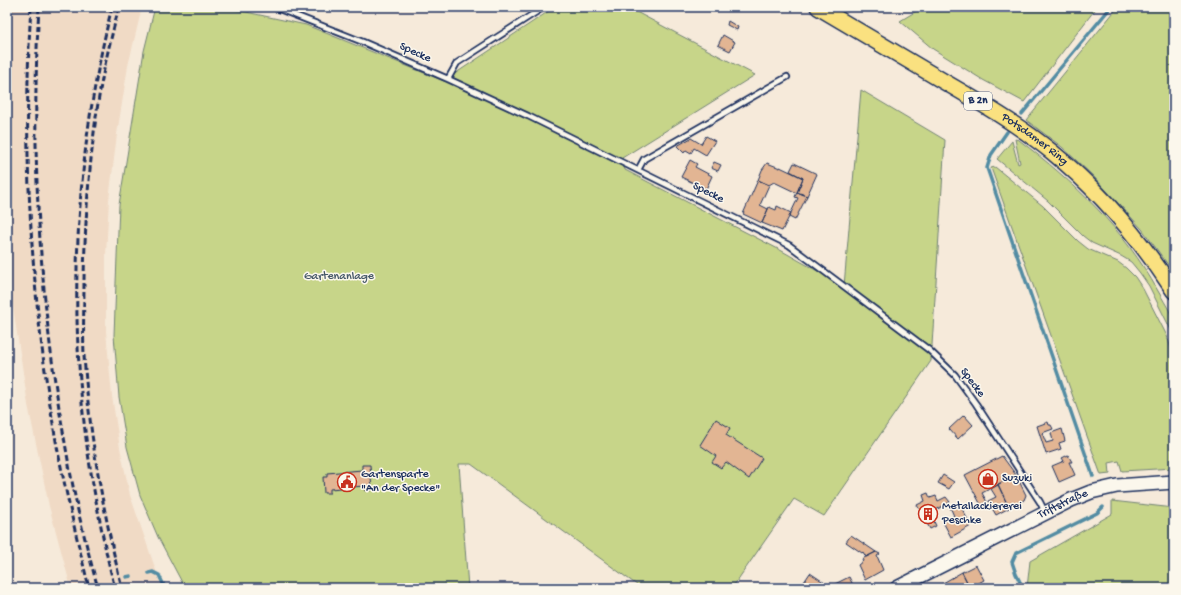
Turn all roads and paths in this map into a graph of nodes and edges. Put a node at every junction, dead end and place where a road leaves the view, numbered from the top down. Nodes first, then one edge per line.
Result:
1 (274, 7) edge
2 (544, 7) edge
3 (818, 7) edge
4 (787, 77) dead end
5 (448, 79) junction
6 (638, 170) junction
7 (1174, 290) edge
8 (1174, 482) edge
9 (1045, 513) junction
10 (897, 588) edge

1 - 5 lane, Specke
2 - 5 lane
3 - 7 main road, Potsdamer Ring / B 2n
4 - 6 lane
5 - 6 lane, Specke
6 - 9 lane, Specke
8 - 9 main road, Triftstraße
9 - 10 main road, Triftstraße

